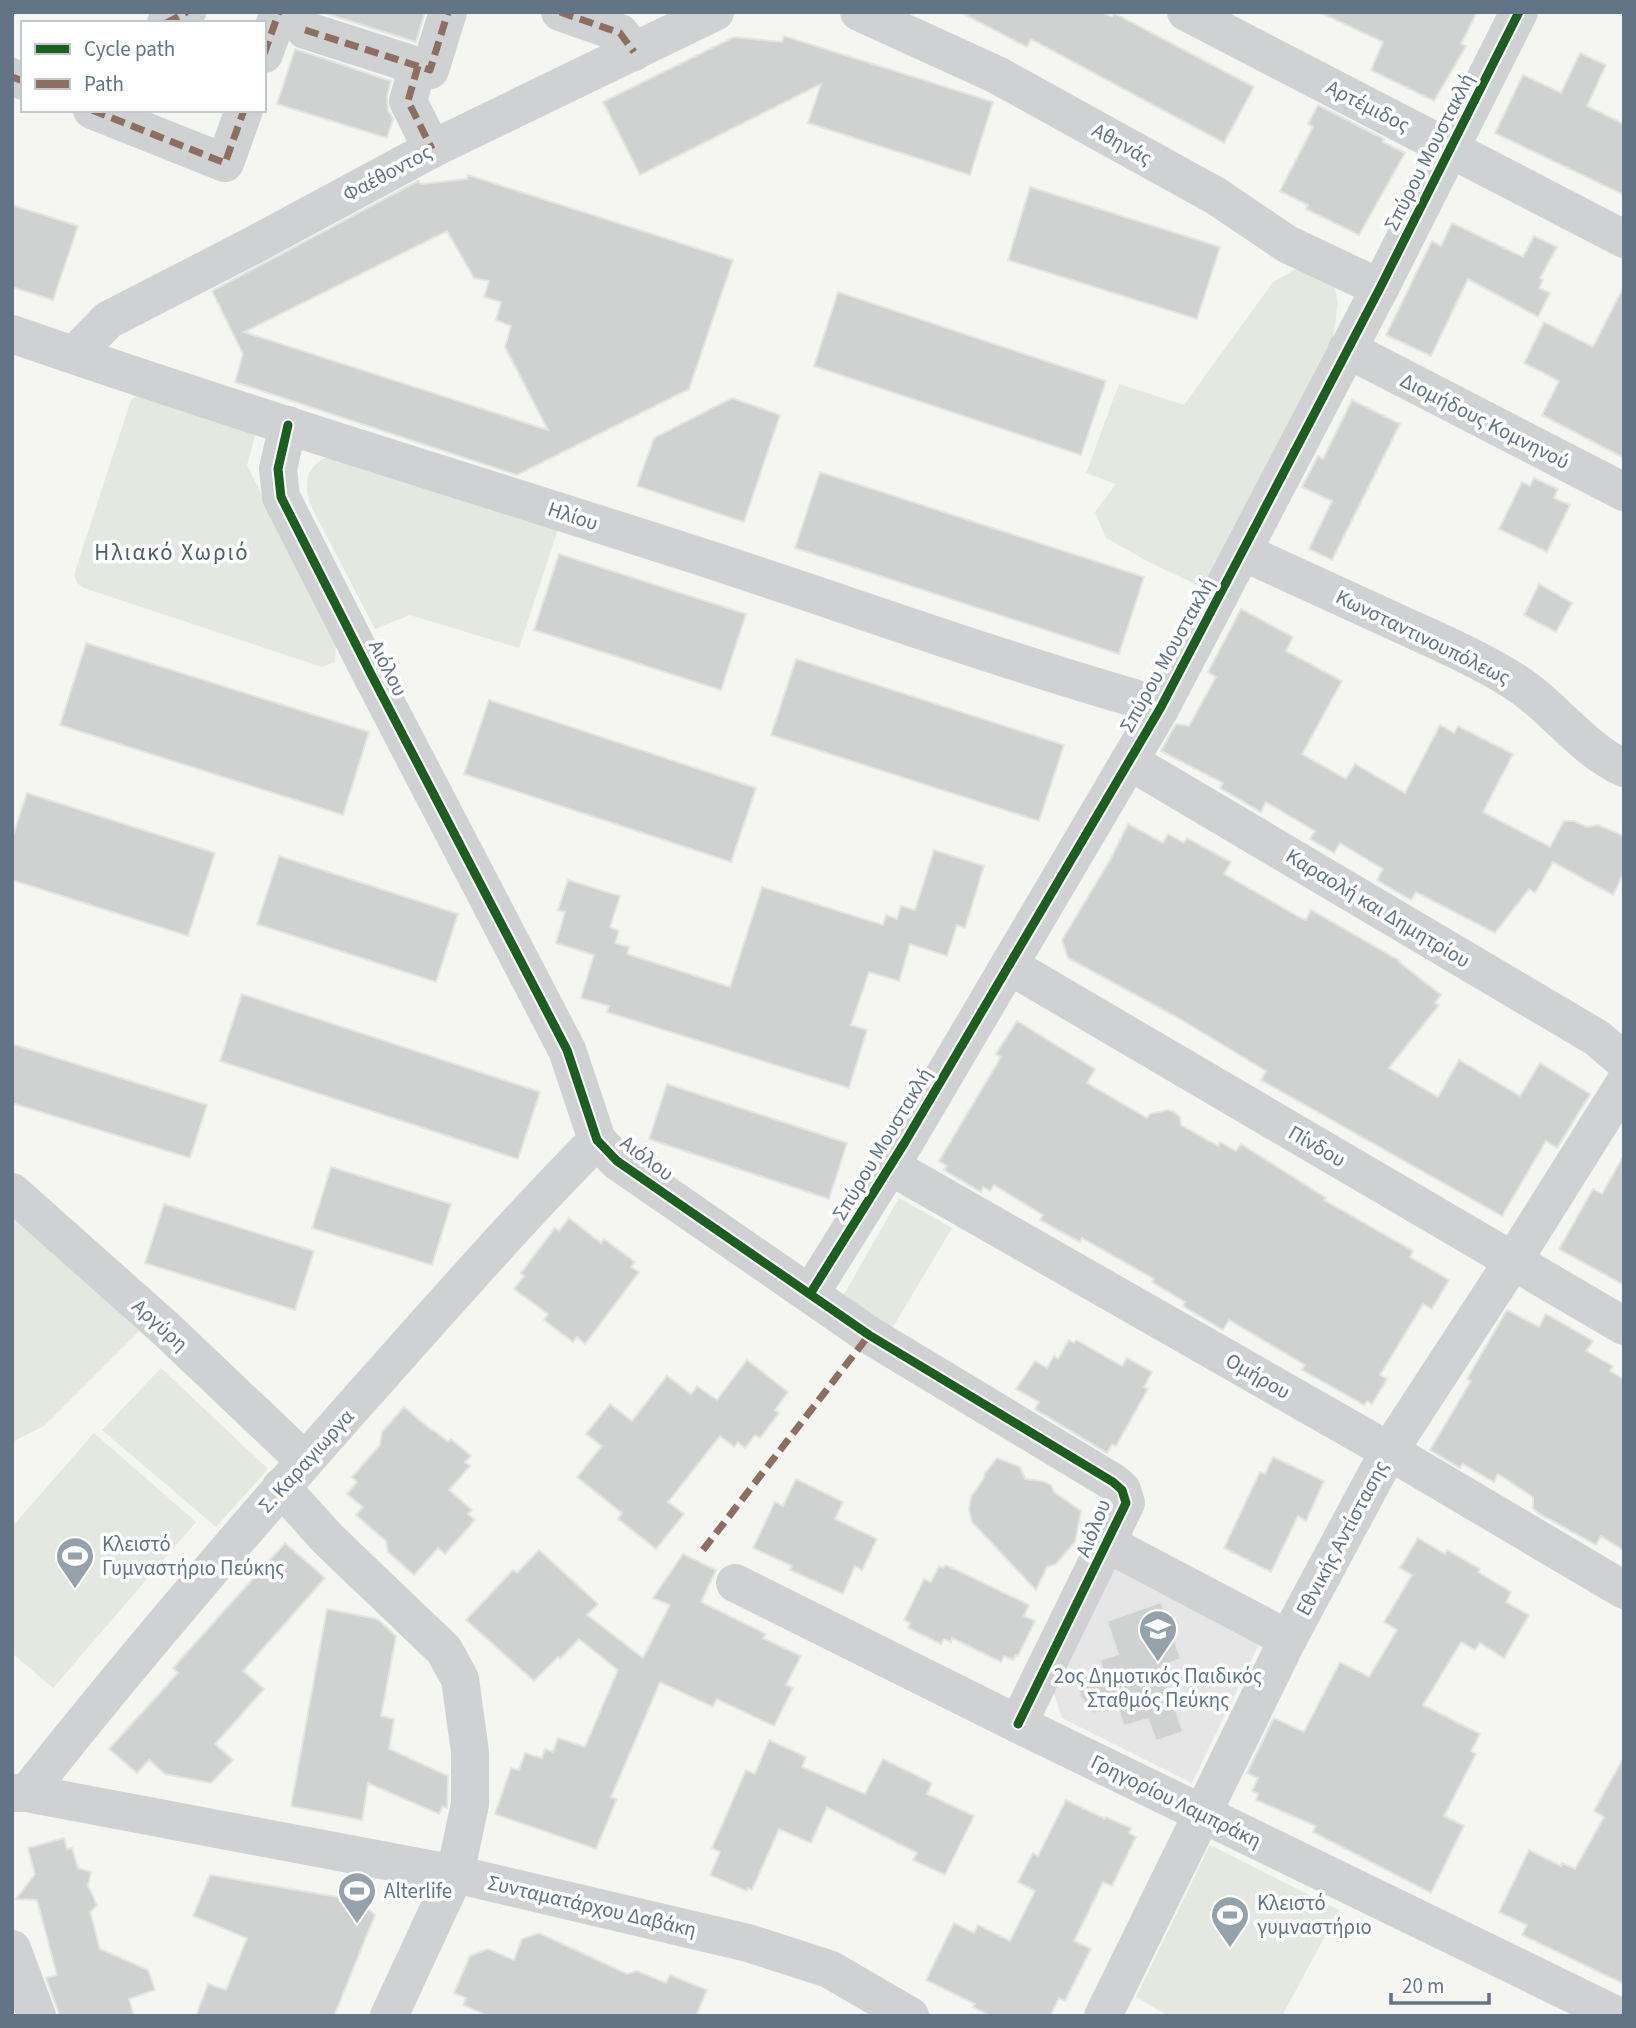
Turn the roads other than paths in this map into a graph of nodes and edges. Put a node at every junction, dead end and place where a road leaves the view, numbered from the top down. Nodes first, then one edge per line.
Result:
1 (448, 12) edge
2 (559, 12) edge
3 (715, 12) edge
4 (859, 12) edge
5 (1186, 12) edge
6 (1519, 12) edge
7 (292, 21) edge
8 (266, 52) edge
9 (634, 52) junction
10 (418, 66) junction
11 (97, 112) edge
12 (243, 112) edge
13 (1450, 148) junction
14 (432, 149) junction
15 (1624, 239) edge
16 (1380, 288) junction
17 (12, 334) edge
18 (1347, 349) junction
19 (74, 355) junction
20 (288, 425) junction
21 (1624, 492) edge
22 (1242, 552) junction
23 (1134, 698) dead end
24 (1129, 761) junction
25 (1624, 768) edge
26 (1010, 966) junction
27 (1624, 1062) edge
28 (1624, 1084) edge
29 (597, 1140) junction
30 (890, 1166) junction
31 (12, 1192) edge
32 (1513, 1261) junction
33 (810, 1294) junction
34 (1624, 1326) edge
35 (1389, 1451) junction
36 (293, 1474) junction
37 (1108, 1544) junction
38 (735, 1583) dead end
39 (1624, 1590) edge
40 (1288, 1639) junction
41 (1018, 1724) junction
42 (19, 1793) edge
43 (1200, 1813) junction
44 (455, 1874) junction
45 (12, 1949) edge
46 (37, 2016) edge
47 (389, 2016) edge
48 (910, 2016) edge
49 (1103, 2016) edge
50 (1618, 2016) edge

1 - 10 street
2 - 9 street
3 - 9 street, Φαέθοντος
4 - 16 street, Αθηνάς
5 - 13 street, Αρτέμιδος
6 - 13 street, Σπύρου Μουστακλή
7 - 8 street
7 - 10 street
9 - 14 street, Φαέθοντος
10 - 14 street
11 - 12 street
13 - 15 street, Αρτέμιδος
13 - 16 street, Σπύρου Μουστακλή
14 - 19 street, Φαέθοντος
16 - 18 street, Σπύρου Μουστακλή
17 - 19 street, Ηλίου
18 - 21 street, Διομήδους Κομνηνού
18 - 22 street, Σπύρου Μουστακλή
19 - 20 street, Ηλίου
20 - 23 street, Ηλίου
20 - 29 street, Αιόλου
22 - 24 street, Σπύρου Μουστακλή
22 - 25 street, Κωνσταντινουπόλεως
24 - 26 street, Σπύρου Μουστακλή
24 - 27 street, Καραολή και Δημητρίου
26 - 30 street, Σπύρου Μουστακλή
26 - 32 street, Πίνδου
28 - 32 street, Εθνικής Αντίστασης
29 - 33 street, Αιόλου
29 - 36 street, Σ. Καραγιωργα
30 - 33 street, Σπύρου Μουστακλή
30 - 35 street, Ομήρου
31 - 36 street, Αργύρη
32 - 34 street, Πίνδου
32 - 35 street, Εθνικής Αντίστασης
33 - 37 street, Αιόλου
35 - 39 street, Ομήρου
35 - 40 street, Εθνικής Αντίστασης
36 - 42 street, Σ. Καραγιωργα
36 - 44 street, Αργύρη
37 - 40 street
37 - 41 street, Αιόλου
38 - 41 street, Γρηγορίου Λαμπράκη
40 - 43 street, Εθνικής Αντίστασης
41 - 43 street, Γρηγορίου Λαμπράκη
42 - 44 street, Συνταματάρχου Δαβάκη
43 - 49 street, Εθνικής Αντίστασης
43 - 50 street, Γρηγορίου Λαμπράκη
44 - 47 street, Αργύρη
44 - 48 street, Συνταματάρχου Δαβάκη
45 - 46 street

